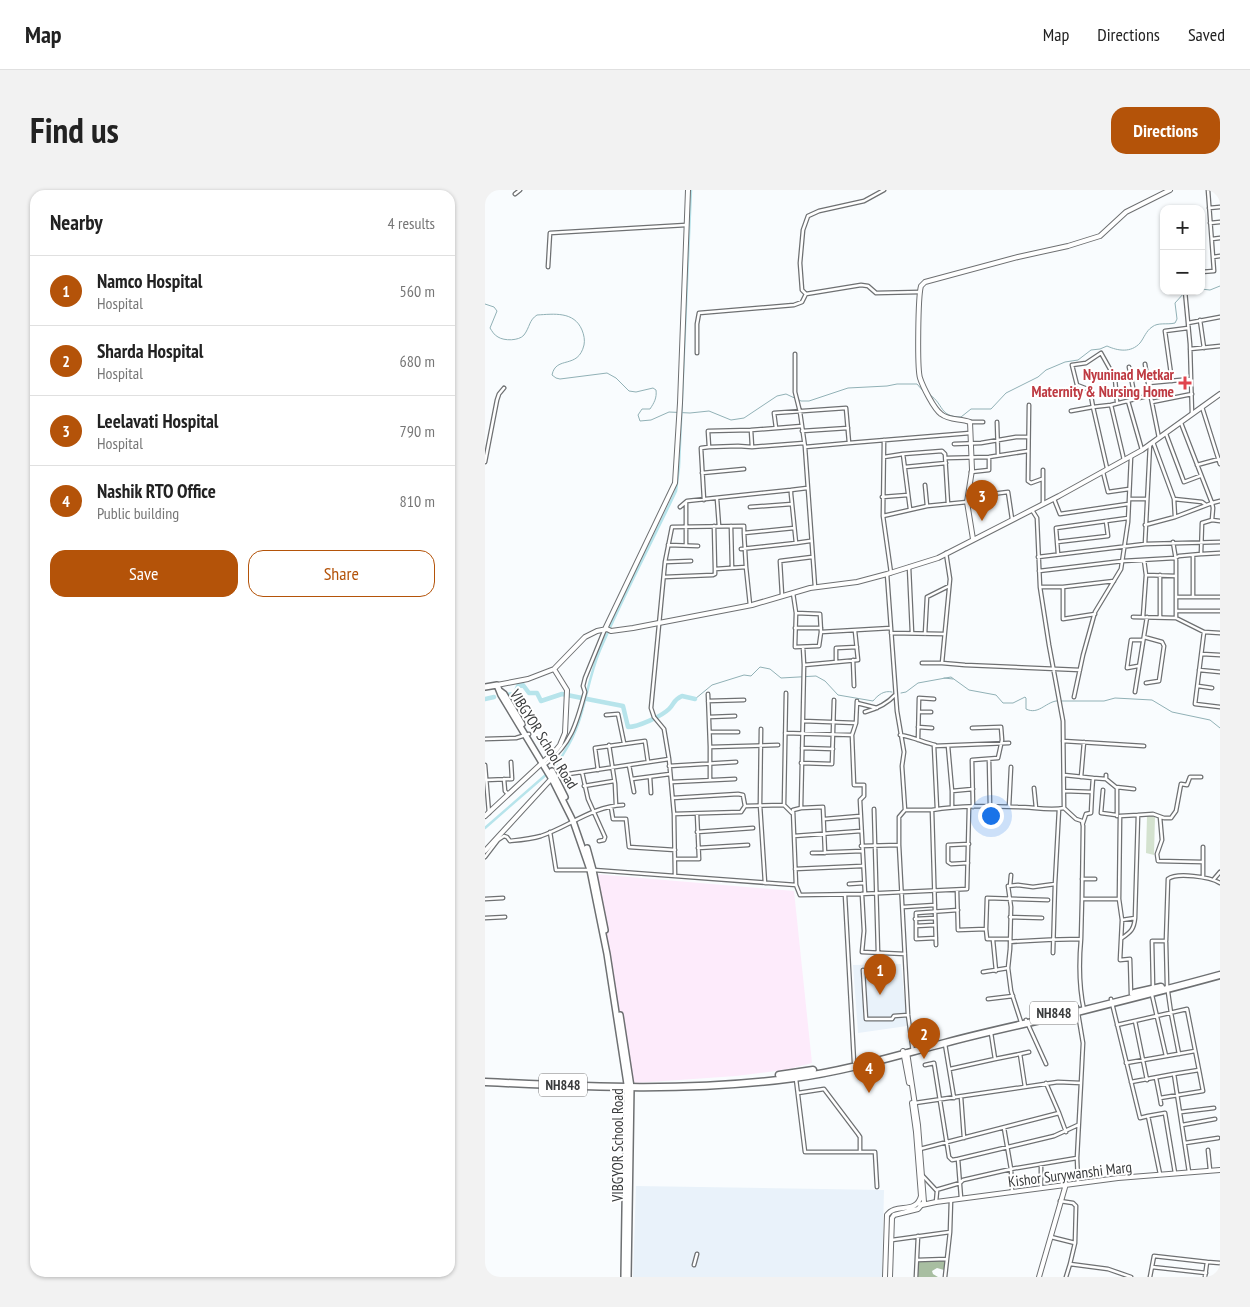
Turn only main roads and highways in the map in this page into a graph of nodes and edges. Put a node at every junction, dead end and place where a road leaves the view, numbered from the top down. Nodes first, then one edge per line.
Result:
1 (485, 687) edge
2 (1220, 973) edge
3 (1152, 991) junction
4 (1111, 1001) junction
5 (1024, 1022) junction
6 (931, 1045) junction
7 (908, 1052) junction
8 (485, 1081) edge
9 (629, 1085) junction
10 (626, 1277) edge

1 - 9 main road, VIBGYOR School Road
2 - 3 highway, NH848
3 - 4 highway, NH848
3 - 4 highway, NH848
4 - 5 highway, NH848
5 - 6 highway, NH848
5 - 6 highway, NH848
6 - 7 highway, NH848
7 - 9 highway, NH848
7 - 9 highway, NH848
8 - 9 highway, NH848
9 - 10 main road, VIBGYOR School Road

